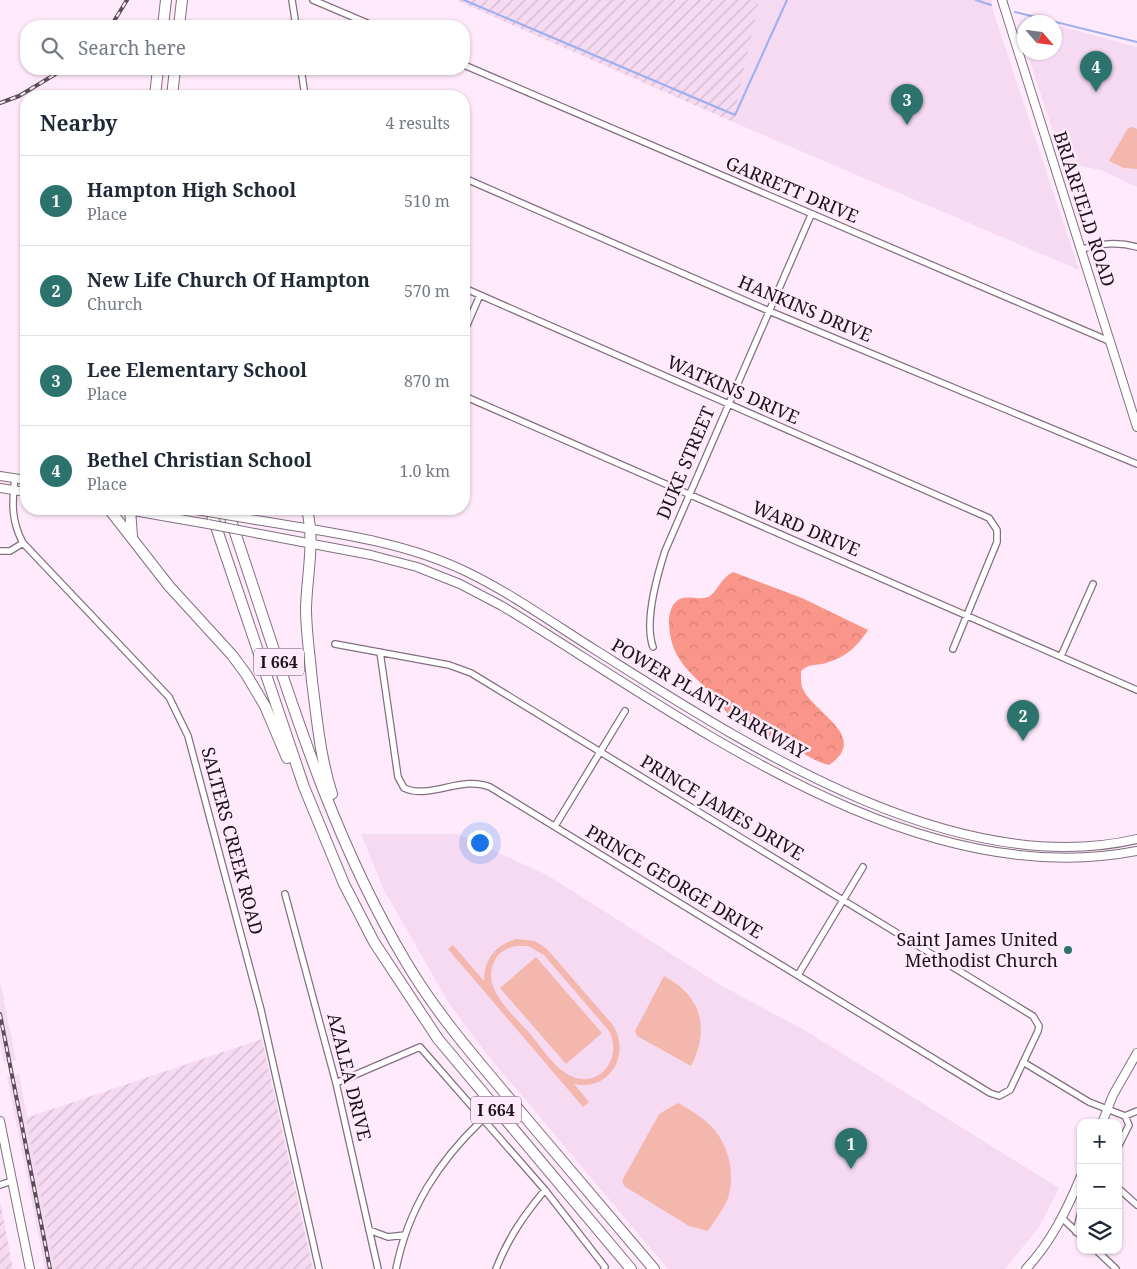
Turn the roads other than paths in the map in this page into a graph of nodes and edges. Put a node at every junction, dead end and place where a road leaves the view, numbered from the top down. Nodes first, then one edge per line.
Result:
1 (166, 0) edge
2 (182, 0) edge
3 (292, 0) edge
4 (313, 0) edge
5 (1002, 0) edge
6 (164, 20) edge
7 (180, 20) edge
8 (295, 20) edge
9 (360, 20) edge
10 (470, 68) edge
11 (157, 75) edge
12 (174, 75) edge
13 (302, 75) edge
14 (155, 90) edge
15 (172, 90) edge
16 (304, 90) edge
17 (470, 181) edge
18 (811, 215) junction
19 (1137, 247) edge
20 (1082, 250) junction
21 (470, 291) edge
22 (480, 295) junction
23 (769, 311) junction
24 (470, 318) edge
25 (1110, 341) junction
26 (470, 399) edge
27 (728, 404) junction
28 (1137, 427) edge
29 (1137, 464) edge
30 (0, 476) edge
31 (15, 478) junction
32 (20, 479) edge
33 (0, 488) edge
34 (13, 490) junction
35 (20, 491) edge
36 (689, 495) junction
37 (113, 515) edge
38 (128, 515) edge
39 (157, 515) edge
40 (212, 515) edge
41 (226, 515) edge
42 (229, 515) edge
43 (308, 515) edge
44 (311, 530) junction
45 (134, 539) junction
46 (23, 543) junction
47 (312, 544) junction
48 (0, 551) edge
49 (1093, 584) dead end
50 (966, 614) junction
51 (335, 644) dead end
52 (653, 648) dead end
53 (953, 649) dead end
54 (380, 652) junction
55 (1061, 656) junction
56 (1137, 690) edge
57 (625, 711) dead end
58 (601, 752) junction
59 (304, 787) junction
60 (332, 815) junction
61 (555, 826) junction
62 (1137, 839) edge
63 (1137, 851) edge
64 (863, 867) dead end
65 (285, 894) dead end
66 (844, 900) junction
67 (798, 975) junction
68 (1137, 1053) edge
69 (1023, 1062) junction
70 (336, 1083) junction
71 (1107, 1109) junction
72 (1137, 1111) edge
73 (1125, 1116) junction
74 (1103, 1119) edge
75 (482, 1120) junction
76 (0, 1121) edge
77 (1122, 1139) edge
78 (12, 1181) junction
79 (0, 1185) edge
80 (1077, 1185) edge
81 (545, 1190) junction
82 (1122, 1192) edge
83 (1137, 1205) edge
84 (1062, 1218) junction
85 (369, 1230) junction
86 (1077, 1233) edge
87 (405, 1235) junction
88 (1100, 1254) edge
89 (30, 1269) edge
90 (319, 1269) edge
91 (378, 1269) edge
92 (396, 1269) edge
93 (496, 1269) edge
94 (604, 1269) edge
95 (631, 1269) edge
96 (654, 1269) edge
97 (1026, 1269) edge
98 (1116, 1269) edge

1 - 6 highway
2 - 7 highway
3 - 8 street
4 - 9 street
5 - 20 main road, BRIARFIELD ROAD
10 - 18 street, GARRETT DRIVE
11 - 14 highway
12 - 15 highway
13 - 16 street
17 - 23 street, HANKINS DRIVE
18 - 23 street, DUKE STREET
18 - 25 street, GARRETT DRIVE
19 - 20 street
20 - 25 main road, BRIARFIELD ROAD
21 - 22 street, WATKINS DRIVE
22 - 24 street
22 - 27 street, WATKINS DRIVE
23 - 27 street, DUKE STREET
23 - 29 street, HANKINS DRIVE
25 - 28 main road, BRIARFIELD ROAD
26 - 36 street, WARD DRIVE
27 - 36 street, DUKE STREET
27 - 50 street, WATKINS DRIVE
30 - 31 main road
31 - 32 main road
31 - 34 street, SALTERS CREEK ROAD
33 - 34 main road
34 - 35 main road
34 - 46 street, SALTERS CREEK ROAD
36 - 50 street, WARD DRIVE
36 - 52 street, DUKE STREET
37 - 45 highway
38 - 45 highway
39 - 47 main road, POWER PLANT PARKWAY, bridge
40 - 59 highway, I 664
41 - 44 main road, POWER PLANT PARKWAY, bridge
42 - 60 highway, I 664
43 - 44 highway
44 - 47 highway
44 - 62 main road, POWER PLANT PARKWAY
45 - 59 highway
46 - 48 street
46 - 90 street, SALTERS CREEK ROAD
47 - 60 highway
47 - 63 main road, POWER PLANT PARKWAY
49 - 55 street
50 - 53 street
50 - 55 street, WARD DRIVE
51 - 54 street, PRINCE JAMES DRIVE
54 - 58 street, PRINCE JAMES DRIVE
54 - 61 street, PRINCE GEORGE DRIVE
55 - 56 street, WARD DRIVE
57 - 58 street
58 - 61 street
58 - 66 street, PRINCE JAMES DRIVE
59 - 95 highway, I 664
60 - 96 highway, I 664
61 - 67 street, PRINCE GEORGE DRIVE
64 - 66 street
65 - 70 street, AZALEA DRIVE
66 - 67 street
66 - 69 street, PRINCE JAMES DRIVE
67 - 69 street, PRINCE GEORGE DRIVE
68 - 71 main road
69 - 71 street
70 - 75 street
70 - 85 street, AZALEA DRIVE
71 - 73 street
71 - 74 main road
72 - 73 street
73 - 77 street
75 - 81 street
75 - 87 street
76 - 78 main road
78 - 79 street
78 - 89 main road
80 - 84 main road
81 - 93 street
81 - 94 street
82 - 83 street
84 - 86 street
84 - 97 main road
85 - 87 street
85 - 91 street, AZALEA DRIVE
87 - 92 street
88 - 98 street

